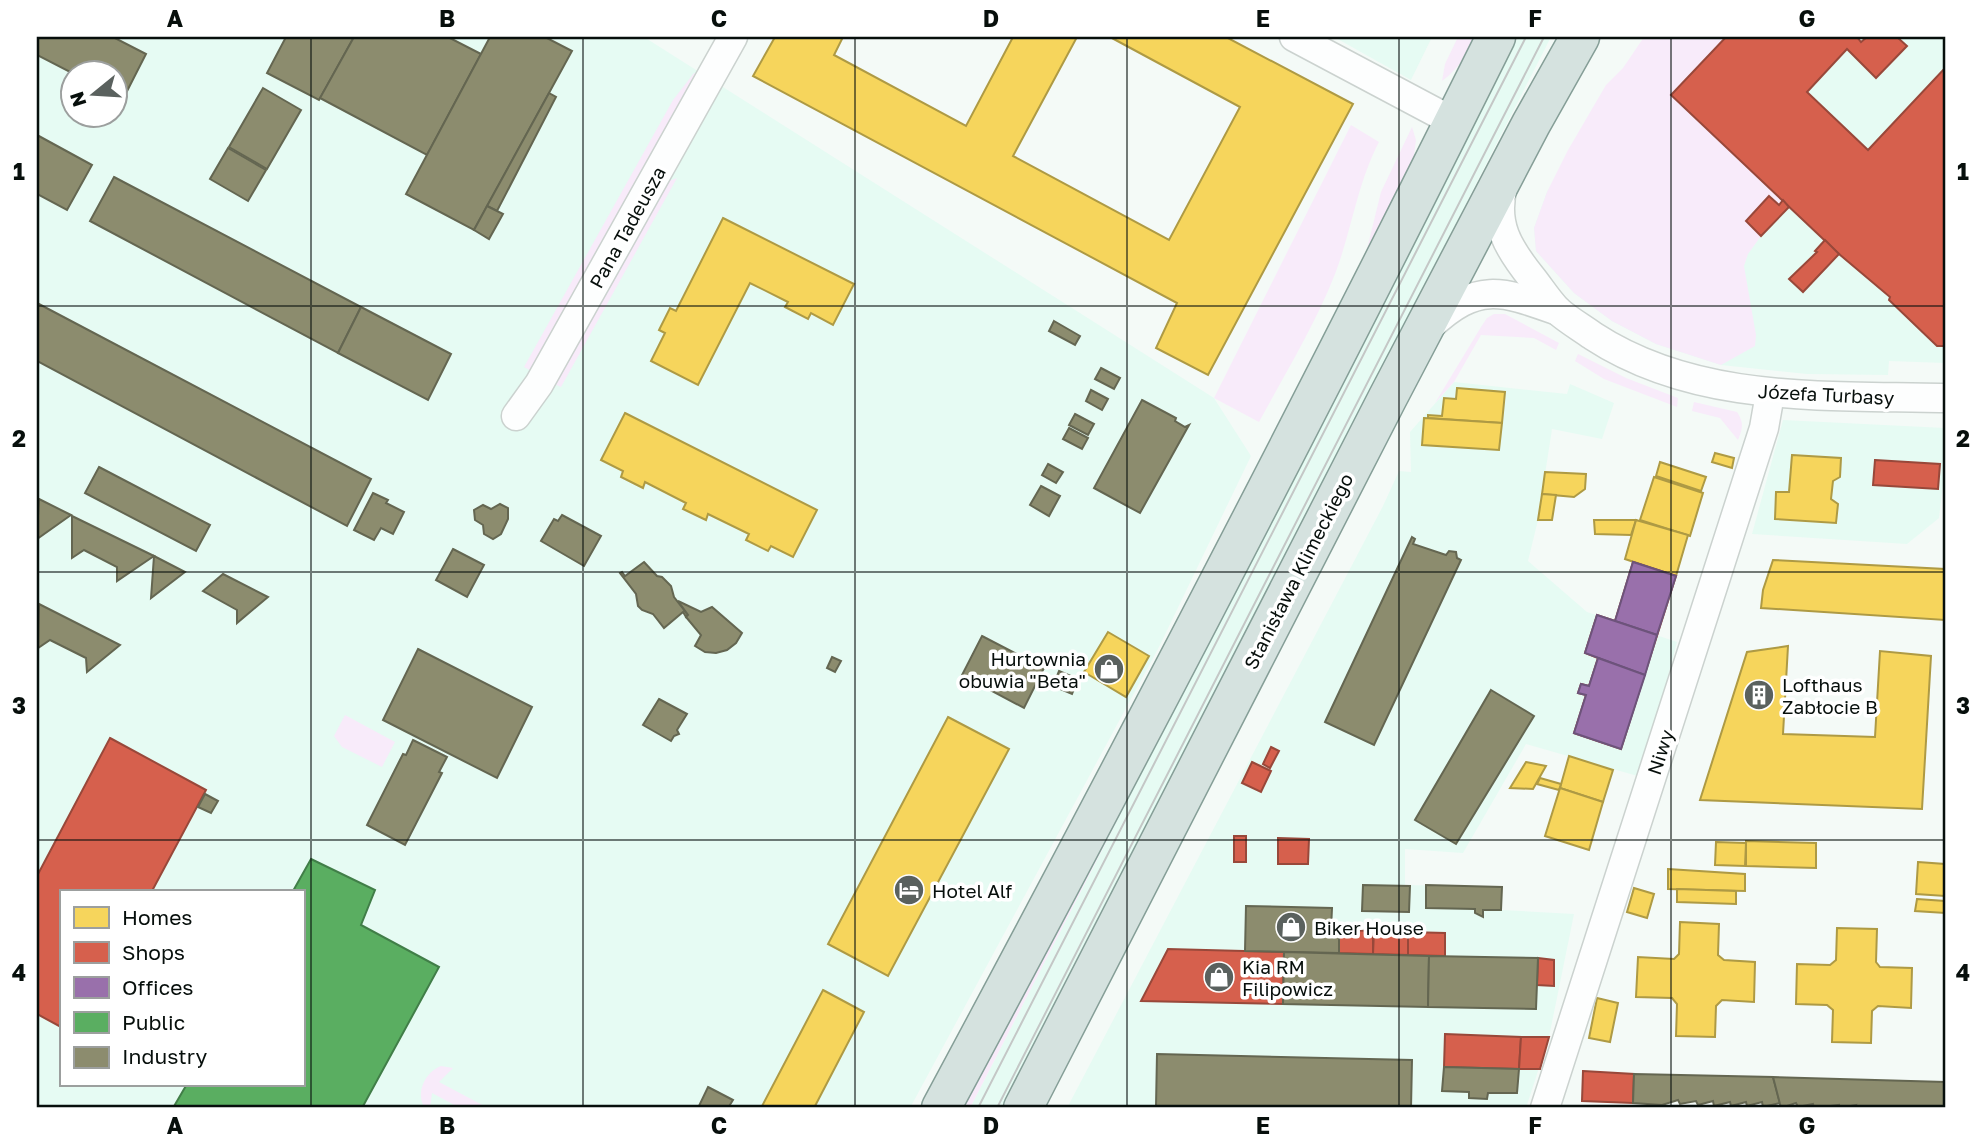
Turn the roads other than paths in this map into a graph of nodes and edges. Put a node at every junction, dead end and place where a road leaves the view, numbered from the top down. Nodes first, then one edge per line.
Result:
1 (733, 37) edge
2 (1294, 37) edge
3 (1496, 37) edge
4 (1580, 37) edge
5 (1454, 122) junction
6 (1506, 176) junction
7 (1558, 311) junction
8 (1424, 331) junction
9 (1770, 394) junction
10 (1945, 398) edge
11 (516, 415) dead end
12 (941, 1108) edge
13 (1023, 1108) edge
14 (1545, 1108) edge

1 - 11 street, Pana Tadeusza
2 - 5 street
3 - 5 main road
4 - 6 main road, Stanisława Klimeckiego
5 - 12 main road
6 - 7 street, Józefa Turbasy
6 - 8 main road, Stanisława Klimeckiego
7 - 8 street, Józefa Turbasy
7 - 9 street, Józefa Turbasy
8 - 13 main road, Stanisława Klimeckiego
9 - 10 street, Józefa Turbasy
9 - 14 street, Niwy

